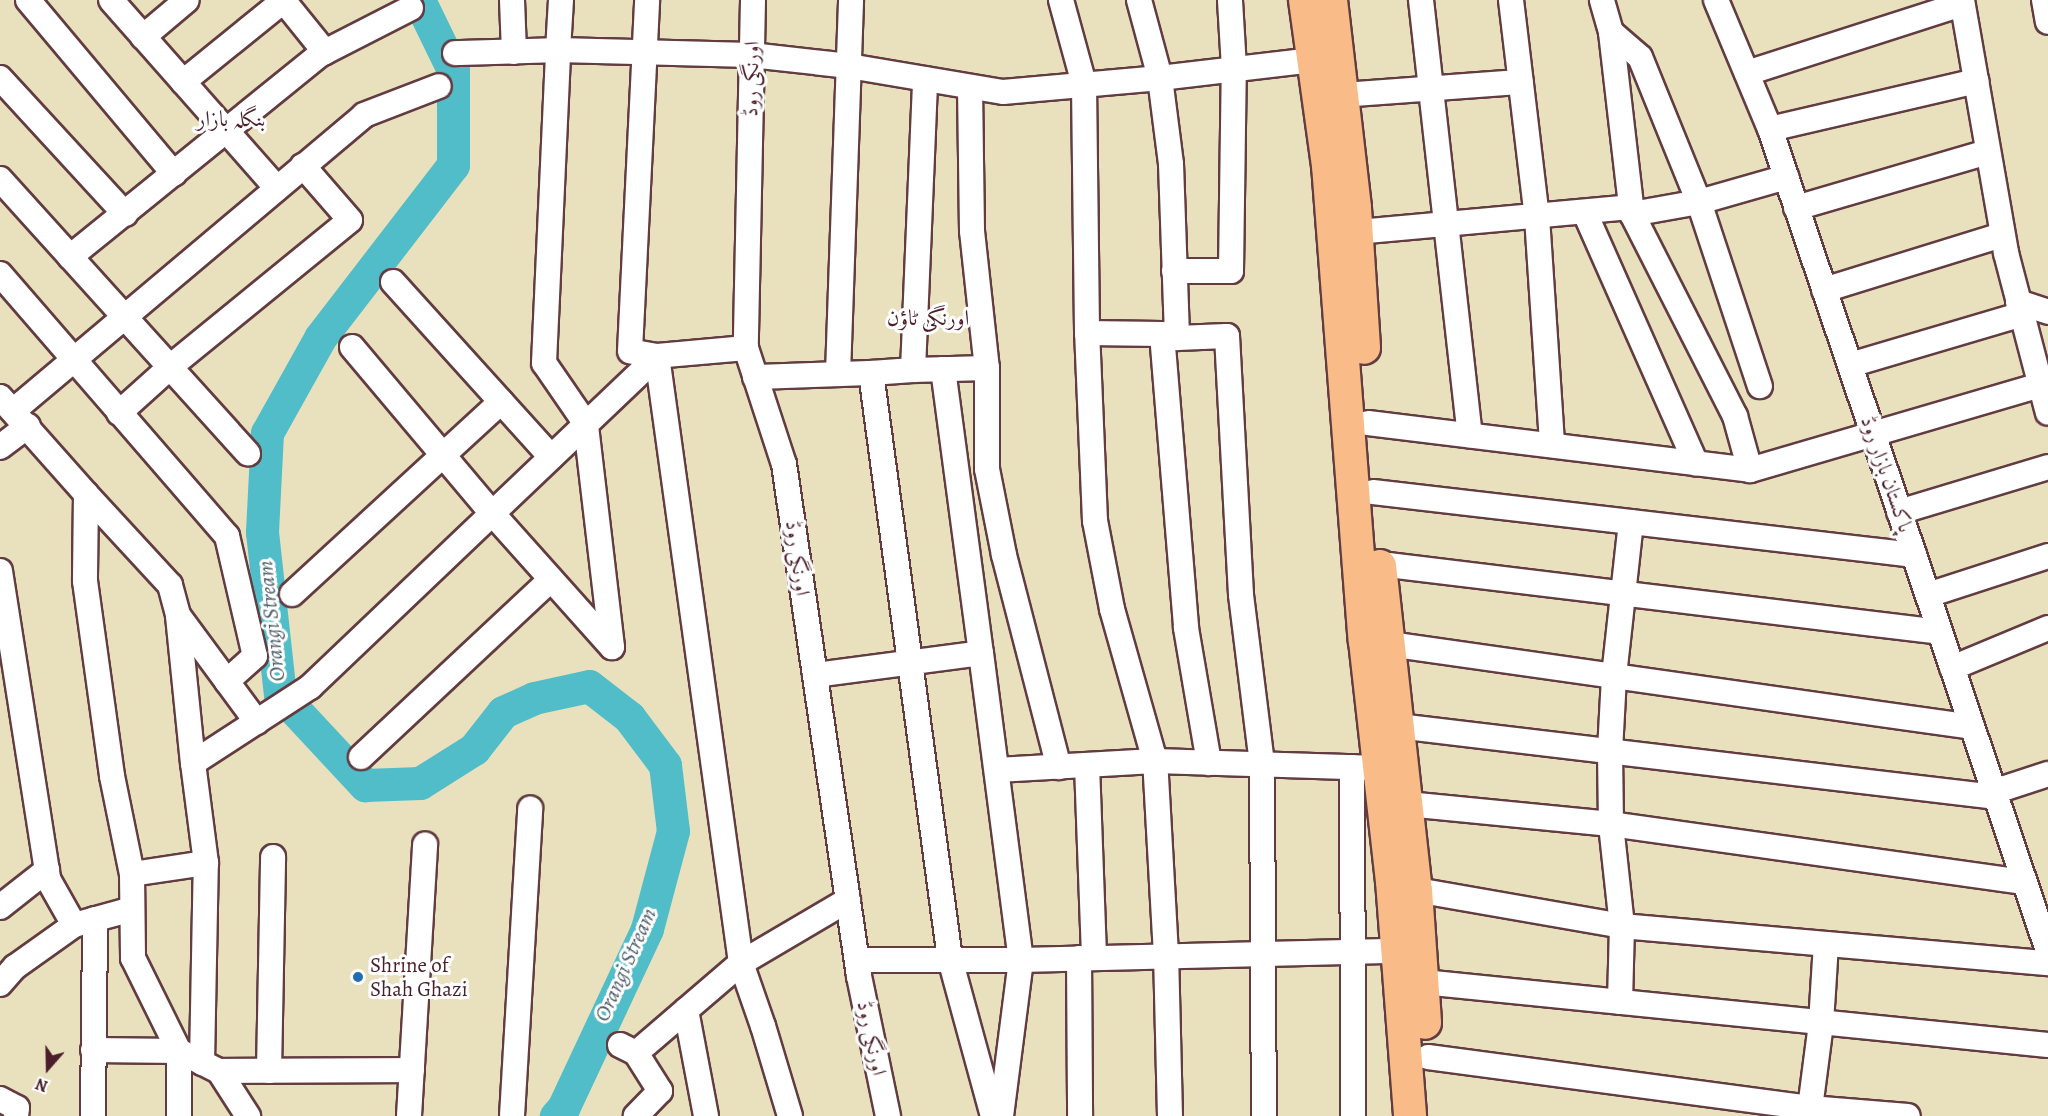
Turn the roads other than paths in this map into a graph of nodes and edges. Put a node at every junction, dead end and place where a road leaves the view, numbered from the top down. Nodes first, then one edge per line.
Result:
1 (28, 0) edge
2 (111, 0) edge
3 (187, 0) edge
4 (283, 0) edge
5 (512, 0) edge
6 (561, 0) edge
7 (646, 0) edge
8 (753, 0) edge
9 (851, 0) edge
10 (1061, 0) edge
11 (1139, 0) edge
12 (1230, 0) edge
13 (1305, 0) edge
14 (1330, 0) edge
15 (1421, 0) edge
16 (1511, 0) edge
17 (1602, 0) edge
18 (1718, 0) edge
19 (2044, 0) edge
20 (1962, 2) edge
21 (411, 8) dead end
22 (2048, 22) edge
23 (1611, 32) junction
24 (143, 37) junction
25 (558, 50) junction
26 (325, 52) junction
27 (514, 52) junction
28 (455, 53) dead end
29 (644, 53) junction
30 (751, 55) junction
31 (1313, 60) junction
32 (849, 66) junction
33 (1234, 68) junction
34 (1747, 73) junction
35 (0, 78) edge
36 (1160, 78) junction
37 (925, 79) junction
38 (1976, 81) junction
39 (183, 82) junction
40 (1521, 82) junction
41 (1084, 84) junction
42 (439, 86) dead end
43 (970, 87) junction
44 (1431, 89) junction
45 (1342, 95) junction
46 (1770, 129) junction
47 (227, 131) junction
48 (1988, 152) junction
49 (303, 166) junction
50 (174, 174) junction
51 (1786, 177) junction
52 (0, 179) edge
53 (277, 188) junction
54 (1699, 202) junction
55 (1796, 208) junction
56 (1632, 211) junction
57 (1585, 213) junction
58 (125, 214) junction
59 (1537, 217) junction
60 (1445, 225) junction
61 (1357, 232) junction
62 (2002, 235) junction
63 (70, 257) junction
64 (1174, 271) junction
65 (0, 274) edge
66 (393, 282) dead end
67 (1824, 290) junction
68 (2020, 308) junction
69 (2048, 312) edge
70 (124, 317) junction
71 (1087, 333) junction
72 (1170, 336) junction
73 (352, 347) dead end
74 (746, 348) junction
75 (657, 356) junction
76 (73, 360) junction
77 (1850, 364) junction
78 (170, 367) junction
79 (987, 368) junction
80 (943, 369) junction
81 (913, 370) junction
82 (871, 373) junction
83 (838, 374) junction
84 (755, 377) junction
85 (1760, 386) dead end
86 (2041, 386) junction
87 (501, 402) junction
88 (14, 411) edge
89 (119, 412) junction
90 (2048, 413) edge
91 (1368, 423) junction
92 (586, 424) junction
93 (1470, 435) junction
94 (1874, 435) junction
95 (1552, 445) junction
96 (0, 447) edge
97 (248, 453) dead end
98 (444, 456) junction
99 (551, 457) junction
100 (1696, 463) junction
101 (2048, 467) edge
102 (1750, 470) junction
103 (1373, 492) junction
104 (86, 494) junction
105 (1899, 512) junction
106 (492, 513) junction
107 (1631, 522) junction
108 (1914, 555) junction
109 (2048, 556) edge
110 (1380, 564) junction
111 (0, 571) edge
112 (551, 579) junction
113 (292, 594) dead end
114 (1623, 594) junction
115 (1928, 595) junction
116 (178, 615) junction
117 (2048, 627) edge
118 (1940, 632) junction
119 (1389, 644) junction
120 (981, 653) junction
121 (911, 662) junction
122 (1952, 668) junction
123 (815, 675) junction
124 (1614, 676) junction
125 (227, 681) junction
126 (258, 721) junction
127 (1398, 726) junction
128 (1972, 727) junction
129 (1610, 751) junction
130 (361, 757) dead end
131 (1155, 761) junction
132 (194, 763) junction
133 (1209, 763) junction
134 (1262, 764) junction
135 (1087, 765) junction
136 (1059, 766) junction
137 (1366, 767) junction
138 (997, 770) junction
139 (2048, 774) edge
140 (1994, 794) junction
141 (1407, 804) junction
142 (530, 808) dead end
143 (1611, 824) junction
144 (425, 844) dead end
145 (273, 856) dead end
146 (206, 863) junction
147 (47, 870) junction
148 (132, 874) junction
149 (2023, 882) junction
150 (1416, 890) junction
151 (848, 900) junction
152 (0, 907) edge
153 (132, 909) junction
154 (85, 922) junction
155 (1622, 926) junction
156 (1826, 944) junction
157 (1398, 951) junction
158 (2048, 951) edge
159 (1353, 952) junction
160 (1261, 954) junction
161 (1166, 955) junction
162 (1087, 958) junction
163 (950, 959) junction
164 (857, 960) junction
165 (1021, 960) junction
166 (741, 963) junction
167 (2048, 963) edge
168 (1423, 982) junction
169 (0, 984) edge
170 (1620, 1002) junction
171 (686, 1010) junction
172 (1821, 1023) junction
173 (2048, 1045) edge
174 (93, 1050) junction
175 (179, 1052) junction
176 (1428, 1057) junction
177 (210, 1067) junction
178 (412, 1070) junction
179 (269, 1071) junction
180 (0, 1099) edge
181 (1810, 1112) edge
182 (16, 1116) edge
183 (93, 1116) edge
184 (179, 1116) edge
185 (248, 1116) edge
186 (409, 1116) edge
187 (512, 1116) edge
188 (636, 1116) edge
189 (706, 1116) edge
190 (790, 1116) edge
191 (888, 1116) edge
192 (993, 1116) edge
193 (1001, 1116) edge
194 (1080, 1116) edge
195 (1170, 1116) edge
196 (1264, 1116) edge
197 (1353, 1116) edge
198 (1410, 1116) edge
199 (1432, 1116) edge
200 (1908, 1116) edge

1 - 50 street
2 - 24 street
3 - 24 street
4 - 26 street
4 - 39 street
5 - 27 street
6 - 25 street
7 - 29 street
8 - 30 street, اورنگی روڈ
9 - 32 street
10 - 41 street
11 - 36 street
12 - 33 street
13 - 31 main road
14 - 45 main road
15 - 44 street
16 - 40 street
17 - 23 street
18 - 34 street, پاکستان بازار روڈ
19 - 22 street
20 - 34 street
20 - 38 street
21 - 26 street
23 - 54 street
23 - 56 street
24 - 39 street
25 - 27 street
25 - 29 street
25 - 92 street
26 - 47 street
27 - 28 street
29 - 30 street
29 - 75 street
30 - 32 street
30 - 74 street, اورنگی روڈ
31 - 33 street
31 - 137 main road
32 - 37 street
32 - 83 street
33 - 36 street
33 - 64 street
34 - 46 street, پاکستان بازار روڈ
35 - 58 street
36 - 41 street
36 - 64 street
37 - 43 street
37 - 81 street
38 - 46 street
38 - 48 street
39 - 47 street
40 - 44 street
40 - 59 street
41 - 43 street
41 - 71 street
42 - 49 street
43 - 79 street
44 - 45 street
44 - 60 street
45 - 61 main road
46 - 51 street, پاکستان بازار روڈ
47 - 50 street
47 - 53 street
48 - 55 street
48 - 62 street
49 - 53 street
49 - 78 street
50 - 58 street
51 - 54 street
51 - 55 street, پاکستان بازار روڈ
52 - 63 street
53 - 70 street
54 - 56 street
54 - 85 street
55 - 67 street, پاکستان بازار روڈ
56 - 57 street
56 - 102 street
57 - 59 street
57 - 100 street
58 - 63 street
59 - 60 street
59 - 95 street
60 - 61 street
60 - 93 street
61 - 91 main road
62 - 67 street
62 - 68 street
63 - 70 street
64 - 72 street
65 - 76 street
66 - 87 street
67 - 77 street, پاکستان بازار روڈ
68 - 69 street
68 - 77 street
68 - 86 street
70 - 76 street
70 - 78 street
71 - 72 street
71 - 131 street
72 - 133 street
72 - 134 street
73 - 98 street
74 - 75 street
74 - 84 street, اورنگی روڈ
75 - 92 street
75 - 166 street
76 - 88 street
76 - 89 street
77 - 94 street, پاکستان بازار روڈ
78 - 89 street
78 - 97 street
79 - 80 street
79 - 136 street
80 - 81 street
80 - 120 street
81 - 82 street
82 - 83 street
82 - 121 street
83 - 84 street
84 - 123 street, اورنگی روڈ
86 - 90 street
86 - 94 street
87 - 98 street
87 - 99 street
88 - 96 street
88 - 104 street
89 - 125 street
91 - 93 street
91 - 103 main road
92 - 99 street
92 - 112 street
93 - 95 street
94 - 102 street
94 - 105 street, پاکستان بازار روڈ
95 - 100 street
98 - 106 street
98 - 113 street
99 - 106 street
100 - 102 street
101 - 105 street
103 - 107 street
103 - 110 main road
104 - 116 street
104 - 148 street
105 - 108 street, پاکستان بازار روڈ
106 - 112 street
106 - 126 street
107 - 108 street
107 - 114 street
108 - 115 street, پاکستان بازار روڈ
109 - 115 street
110 - 114 street
110 - 119 main road
111 - 147 street
112 - 130 street
114 - 118 street
114 - 124 street
115 - 118 street, پاکستان بازار روڈ
116 - 125 street
116 - 132 street
117 - 122 street
118 - 122 street, پاکستان بازار روڈ
119 - 124 street
119 - 127 main road
120 - 121 street
120 - 138 street
121 - 123 street
121 - 163 street
122 - 128 street, پاکستان بازار روڈ
123 - 151 street, اورنگی روڈ
124 - 128 street
124 - 129 street
125 - 126 street
126 - 132 street
127 - 129 street
127 - 141 main road
128 - 140 street, پاکستان بازار روڈ
129 - 140 street
129 - 143 street
131 - 133 street
131 - 135 street
131 - 161 street
132 - 146 street
133 - 134 street
134 - 137 street
134 - 160 street
135 - 136 street
135 - 162 street
136 - 138 street
137 - 157 main road
137 - 159 street
138 - 165 street
139 - 140 street
140 - 149 street, پاکستان بازار روڈ
141 - 143 street
141 - 150 main road
142 - 187 street
143 - 149 street
143 - 155 street
144 - 178 street
145 - 179 street
146 - 148 street
146 - 177 street
147 - 152 street
147 - 154 street
148 - 153 street
149 - 158 street, پاکستان بازار روڈ
150 - 155 street
150 - 168 main road
151 - 164 street, اورنگی روڈ
151 - 166 street
153 - 154 street
153 - 175 street
154 - 169 street
154 - 174 street
155 - 156 street
155 - 170 street
156 - 167 street
156 - 172 street
157 - 159 street
157 - 198 main road
159 - 160 street
159 - 197 street
160 - 161 street
160 - 196 street
161 - 162 street
161 - 195 street
162 - 165 street
162 - 194 street
163 - 164 street
163 - 165 street
163 - 192 street
164 - 191 street, اورنگی روڈ
165 - 193 street
166 - 171 street
166 - 190 street
168 - 170 street
168 - 176 main road
170 - 172 street
171 - 188 street
171 - 189 street
172 - 173 street
172 - 181 street
174 - 175 street
174 - 183 street
175 - 177 street
175 - 184 street
176 - 181 street
176 - 199 main road
177 - 179 street
177 - 185 street
178 - 179 street
178 - 186 street
180 - 182 street
181 - 200 street

